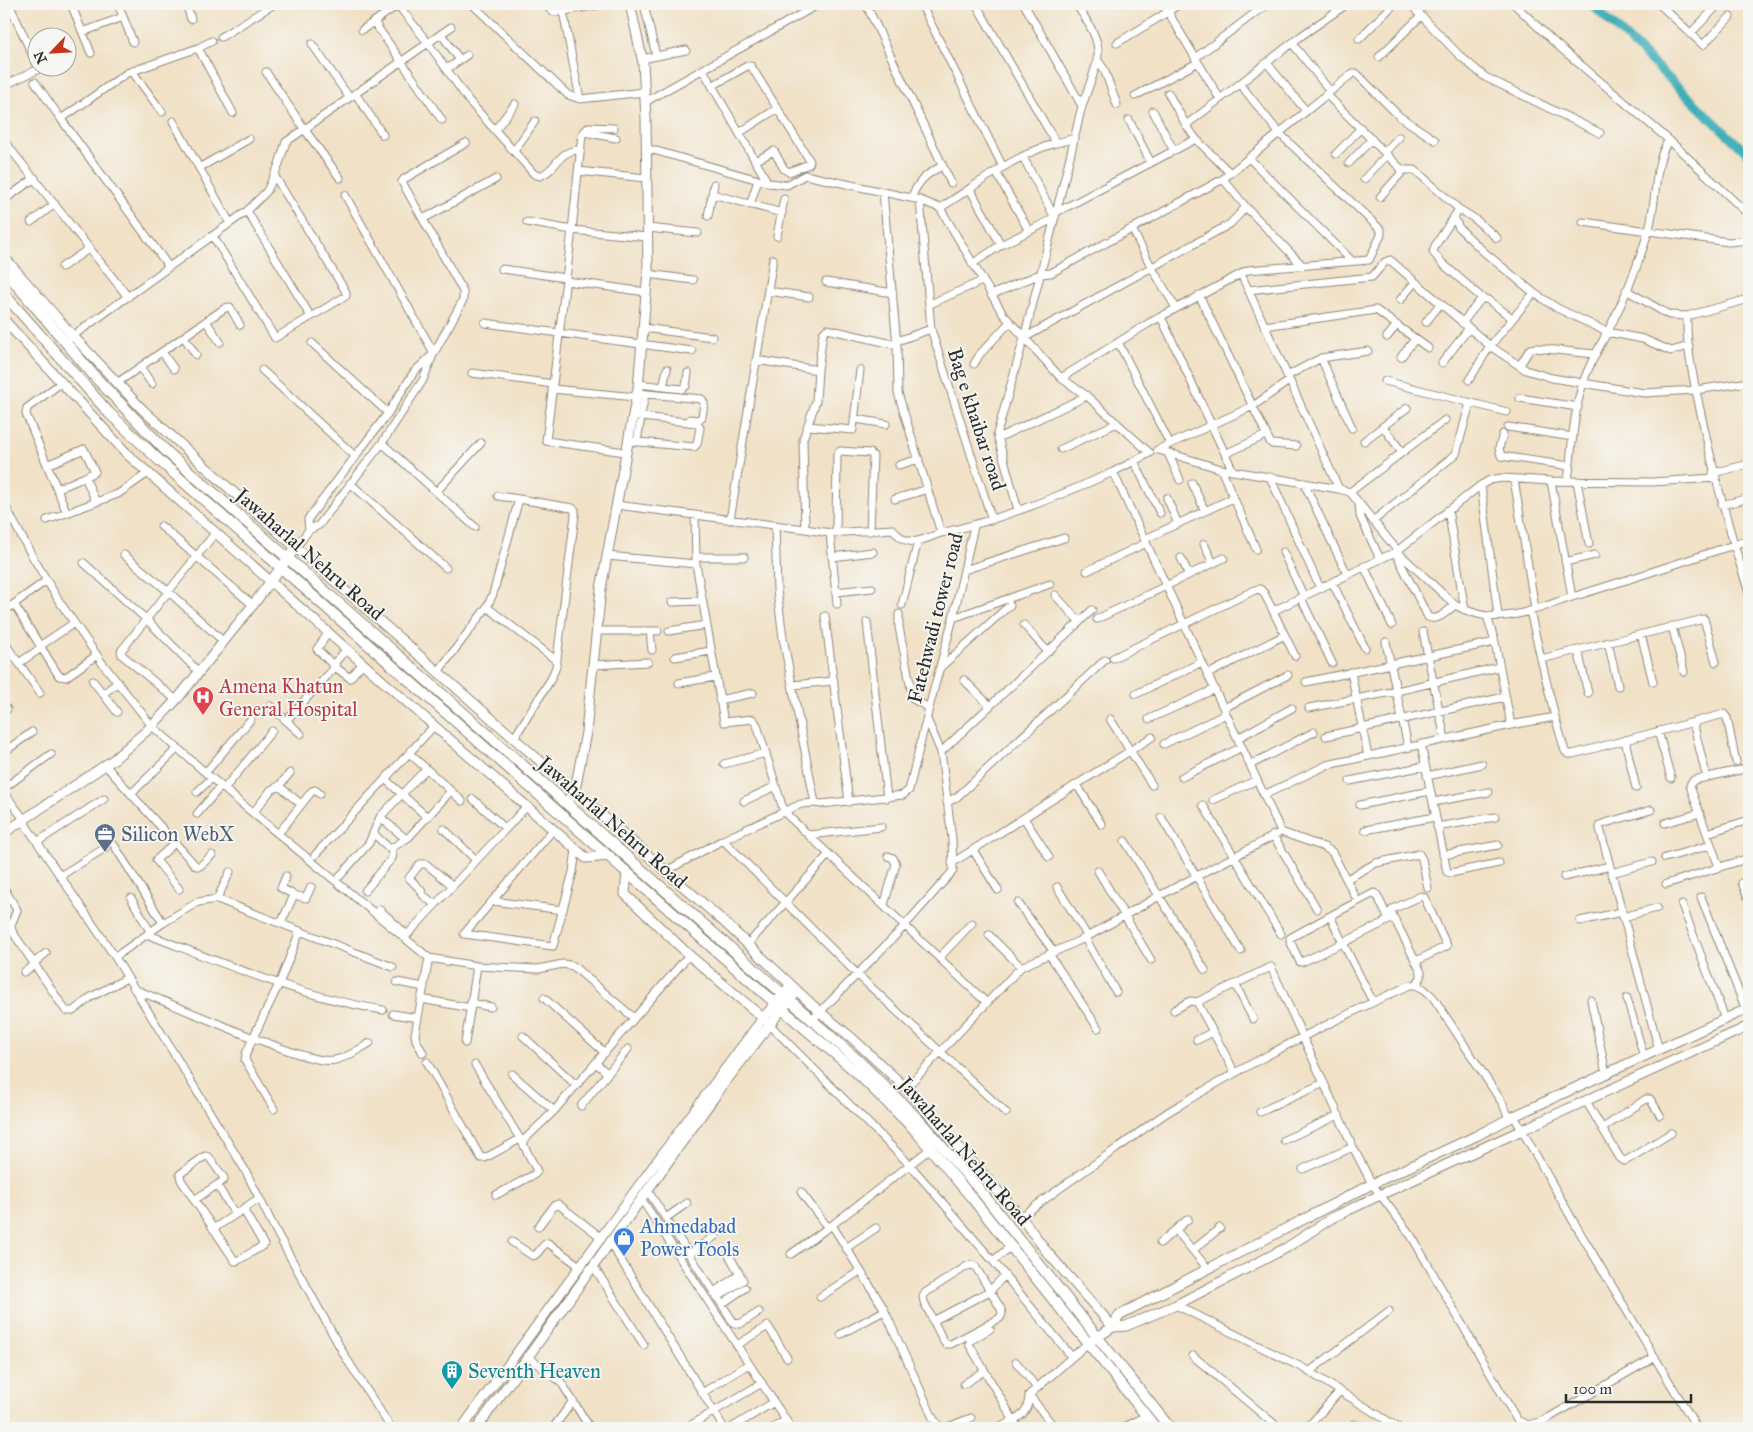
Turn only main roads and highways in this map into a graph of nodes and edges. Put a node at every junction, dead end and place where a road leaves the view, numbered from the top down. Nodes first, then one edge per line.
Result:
1 (4, 270) edge
2 (4, 294) edge
3 (1156, 1428) edge
4 (1170, 1428) edge

1 - 4 main road, Jawaharlal Nehru Road
2 - 3 main road, Jawaharlal Nehru Road

